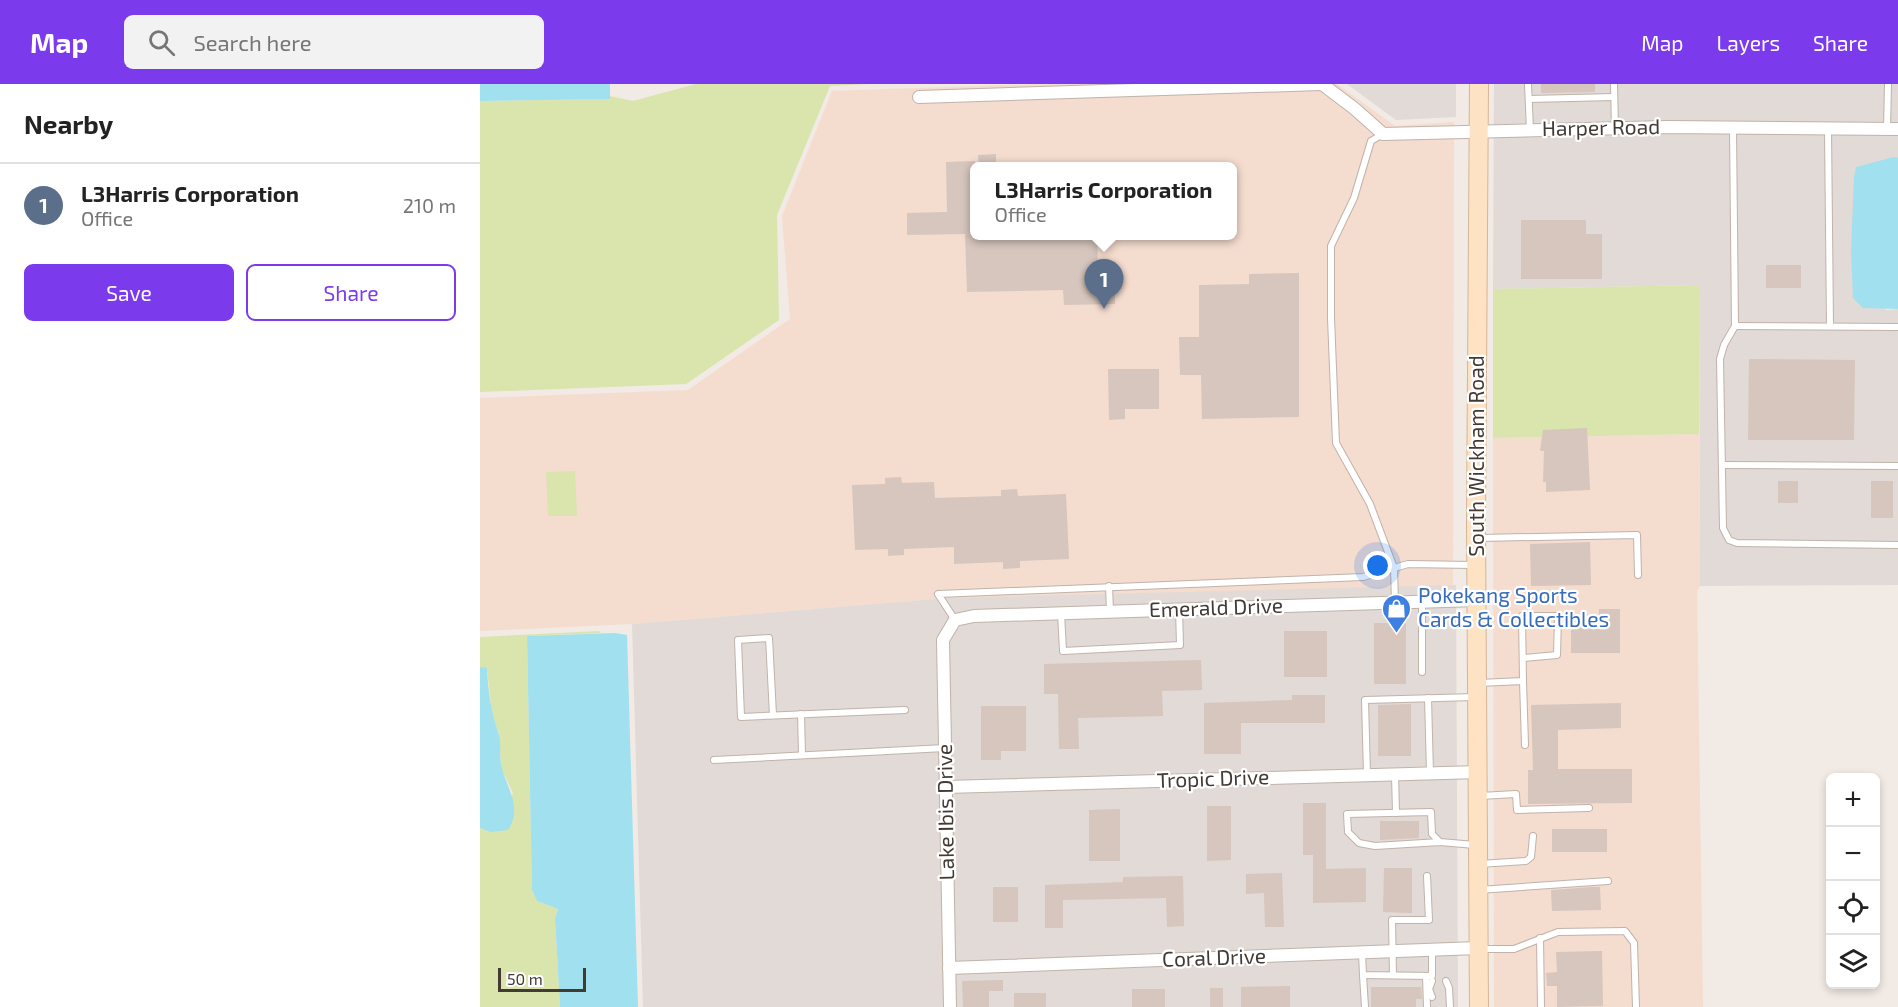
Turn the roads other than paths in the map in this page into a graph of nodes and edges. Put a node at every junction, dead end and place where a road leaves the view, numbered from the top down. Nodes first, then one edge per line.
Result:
1 (1321, 84) edge
2 (1479, 84) edge
3 (1528, 84) edge
4 (1614, 84) edge
5 (1885, 84) edge
6 (919, 97) dead end
7 (1614, 97) junction
8 (1529, 99) junction
9 (1733, 127) junction
10 (1616, 128) junction
11 (1828, 128) junction
12 (1893, 129) edge
13 (1530, 130) junction
14 (1479, 132) junction
15 (1383, 134) junction
16 (1735, 326) junction
17 (1830, 326) junction
18 (1897, 327) edge
19 (1722, 465) junction
20 (1898, 466) edge
21 (1476, 538) junction
22 (1898, 545) edge
23 (1476, 565) junction
24 (1394, 568) junction
25 (1638, 575) dead end
26 (1109, 586) junction
27 (1477, 600) junction
28 (1395, 602) junction
29 (1422, 602) junction
30 (1179, 609) junction
31 (1110, 611) junction
32 (1061, 613) junction
33 (956, 620) junction
34 (1523, 658) junction
35 (1422, 672) dead end
36 (1523, 681) junction
37 (1478, 690) junction
38 (1428, 698) junction
39 (905, 710) dead end
40 (801, 714) junction
41 (773, 715) junction
42 (1524, 745) dead end
43 (945, 748) junction
44 (802, 755) junction
45 (714, 760) dead end
46 (1479, 772) junction
47 (1430, 773) junction
48 (1395, 774) junction
49 (1367, 775) junction
50 (946, 787) junction
51 (1479, 796) junction
52 (1589, 808) dead end
53 (1396, 813) junction
54 (1533, 836) dead end
55 (1440, 843) junction
56 (1479, 845) junction
57 (1479, 864) junction
58 (1427, 876) dead end
59 (1608, 881) dead end
60 (1479, 890) junction
61 (1540, 938) junction
62 (1478, 948) junction
63 (1432, 950) junction
64 (1393, 952) junction
65 (1362, 953) junction
66 (949, 968) junction
67 (1363, 975) junction
68 (1393, 975) junction
69 (1426, 976) junction
70 (1430, 987) junction
71 (1432, 997) dead end
72 (1446, 997) dead end
73 (950, 1007) edge
74 (1365, 1007) edge
75 (1427, 1007) edge
76 (1450, 1007) edge
77 (1479, 1007) edge
78 (1541, 1007) edge
79 (1636, 1007) edge

1 - 6 street
1 - 15 street
2 - 14 main road, South Wickham Road
3 - 8 lane
4 - 7 lane
5 - 12 lane
7 - 8 lane
7 - 10 lane
8 - 13 lane
9 - 10 street, Harper Road
9 - 11 street, Harper Road
9 - 16 lane
10 - 13 street, Harper Road
11 - 12 street, Harper Road
11 - 17 lane
13 - 14 street, Harper Road
14 - 15 street, Harper Road
14 - 21 main road, South Wickham Road
15 - 24 lane
16 - 17 lane
16 - 19 lane
17 - 18 lane
19 - 20 lane
19 - 22 lane
21 - 23 main road, South Wickham Road
21 - 25 lane
23 - 24 lane
23 - 27 main road, South Wickham Road
24 - 26 lane
24 - 28 lane
26 - 31 lane
26 - 33 lane
27 - 29 street, Emerald Drive
27 - 37 main road, South Wickham Road
28 - 29 street, Emerald Drive
28 - 30 street, Emerald Drive
29 - 35 lane
30 - 31 street, Emerald Drive
30 - 32 lane
31 - 32 street, Emerald Drive
32 - 33 street, Emerald Drive
33 - 43 street, Lake Ibis Drive
34 - 34 lane
34 - 36 lane
36 - 37 lane
36 - 42 lane
37 - 38 lane
37 - 46 main road, South Wickham Road
38 - 47 lane
38 - 49 lane
39 - 40 lane
40 - 41 lane
40 - 44 lane
41 - 41 lane
43 - 44 lane
43 - 50 street, Lake Ibis Drive
44 - 45 lane
46 - 47 street, Tropic Drive
46 - 51 main road, South Wickham Road
47 - 48 street, Tropic Drive
48 - 49 street, Tropic Drive
48 - 53 lane
49 - 50 street, Tropic Drive
50 - 66 street, Lake Ibis Drive
51 - 52 lane
51 - 56 main road, South Wickham Road
53 - 55 lane
53 - 55 lane
54 - 57 lane
55 - 56 lane
56 - 57 main road, South Wickham Road
57 - 60 main road, South Wickham Road
58 - 64 lane
59 - 60 lane
60 - 62 main road, South Wickham Road
61 - 62 lane
61 - 78 lane
61 - 79 lane
62 - 63 street, Coral Drive
62 - 77 main road, South Wickham Road
63 - 64 street, Coral Drive
63 - 69 lane
64 - 65 street, Coral Drive
64 - 68 lane
65 - 66 street, Coral Drive
65 - 67 lane
66 - 73 street, Lake Ibis Drive
67 - 68 lane
67 - 74 lane
68 - 69 lane
69 - 70 lane
70 - 71 lane
70 - 75 lane
72 - 76 lane

